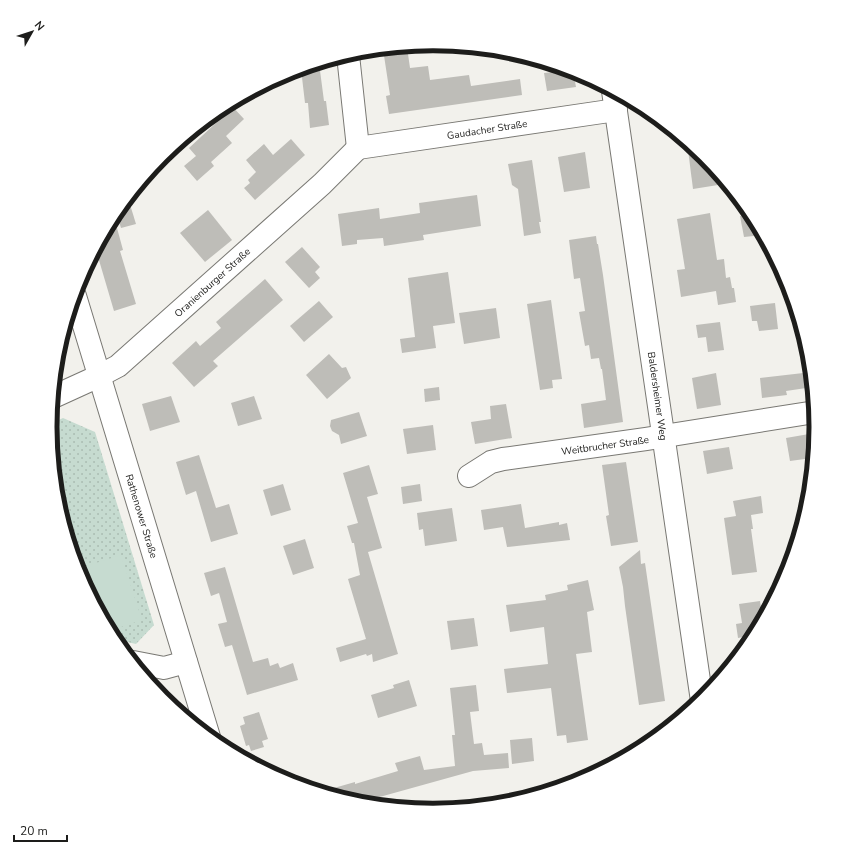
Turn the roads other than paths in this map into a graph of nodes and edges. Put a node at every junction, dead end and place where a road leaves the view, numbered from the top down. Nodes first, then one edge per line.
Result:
1 (349, 61) edge
2 (615, 100) edge
3 (358, 148) junction
4 (78, 305) edge
5 (99, 376) junction
6 (59, 394) edge
7 (809, 413) edge
8 (664, 437) junction
9 (469, 476) dead end
10 (186, 662) junction
11 (140, 663) edge
12 (701, 693) edge
13 (206, 728) edge

1 - 3 street
2 - 3 street, Gaudacher Straße
2 - 8 street, Baldersheimer Weg
3 - 5 street, Oranienburger Straße
4 - 5 street, Rathenower Straße
5 - 6 street, Oranienburger Straße
5 - 10 street, Rathenower Straße
7 - 8 street, Weitbrucher Straße
8 - 9 street, Weitbrucher Straße
8 - 12 street, Baldersheimer Weg
10 - 11 street
10 - 13 street, Rathenower Straße

